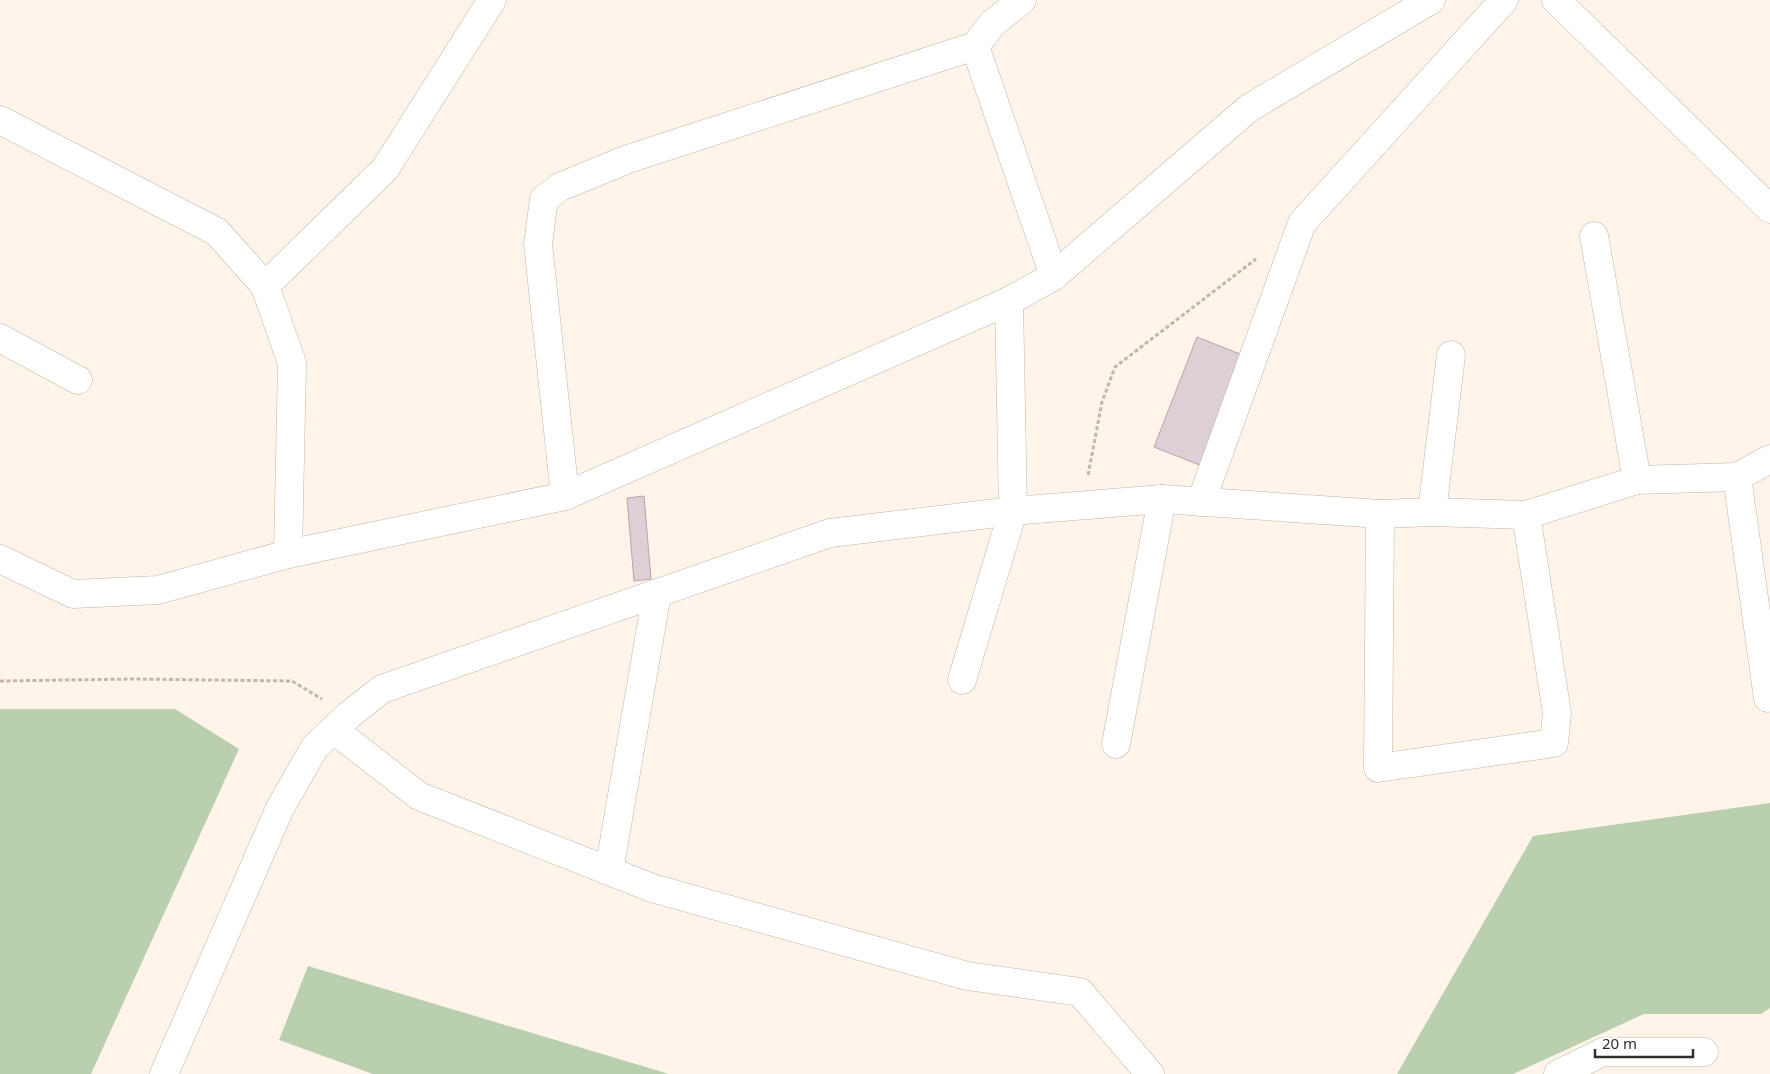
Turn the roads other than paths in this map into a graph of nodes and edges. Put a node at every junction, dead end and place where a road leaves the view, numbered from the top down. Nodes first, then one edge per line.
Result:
1 (492, 0) edge
2 (1022, 0) edge
3 (1431, 0) edge
4 (1504, 0) edge
5 (1556, 0) edge
6 (975, 46) junction
7 (0, 120) edge
8 (1770, 208) edge
9 (1594, 236) dead end
10 (1054, 276) junction
11 (265, 286) junction
12 (1009, 301) junction
13 (0, 338) edge
14 (1451, 355) dead end
15 (78, 380) dead end
16 (1770, 459) edge
17 (1737, 477) junction
18 (1637, 480) junction
19 (565, 496) junction
20 (1162, 499) junction
21 (1201, 502) junction
22 (1013, 511) junction
23 (1432, 512) junction
24 (1380, 514) junction
25 (1526, 515) junction
26 (288, 554) junction
27 (0, 559) edge
28 (657, 594) junction
29 (962, 680) dead end
30 (1768, 698) dead end
31 (342, 723) junction
32 (1116, 744) dead end
33 (609, 871) junction
34 (1704, 1052) dead end
35 (164, 1074) edge
36 (1150, 1074) edge
37 (1558, 1074) edge

1 - 11 street
2 - 6 street
3 - 10 street
4 - 21 street
5 - 8 street
6 - 10 street
6 - 19 street
7 - 11 street
9 - 18 street
10 - 12 street
11 - 26 street
12 - 19 street
12 - 22 street
13 - 15 street
14 - 23 street
16 - 17 street
17 - 18 street
17 - 30 street
18 - 25 street
19 - 26 street
20 - 21 street
20 - 22 street
20 - 32 street
21 - 24 street
22 - 28 street
22 - 29 street
23 - 24 street
23 - 25 street
24 - 25 street
26 - 27 street
28 - 31 street
28 - 33 street
31 - 33 street
31 - 35 street
33 - 36 street
34 - 37 street

